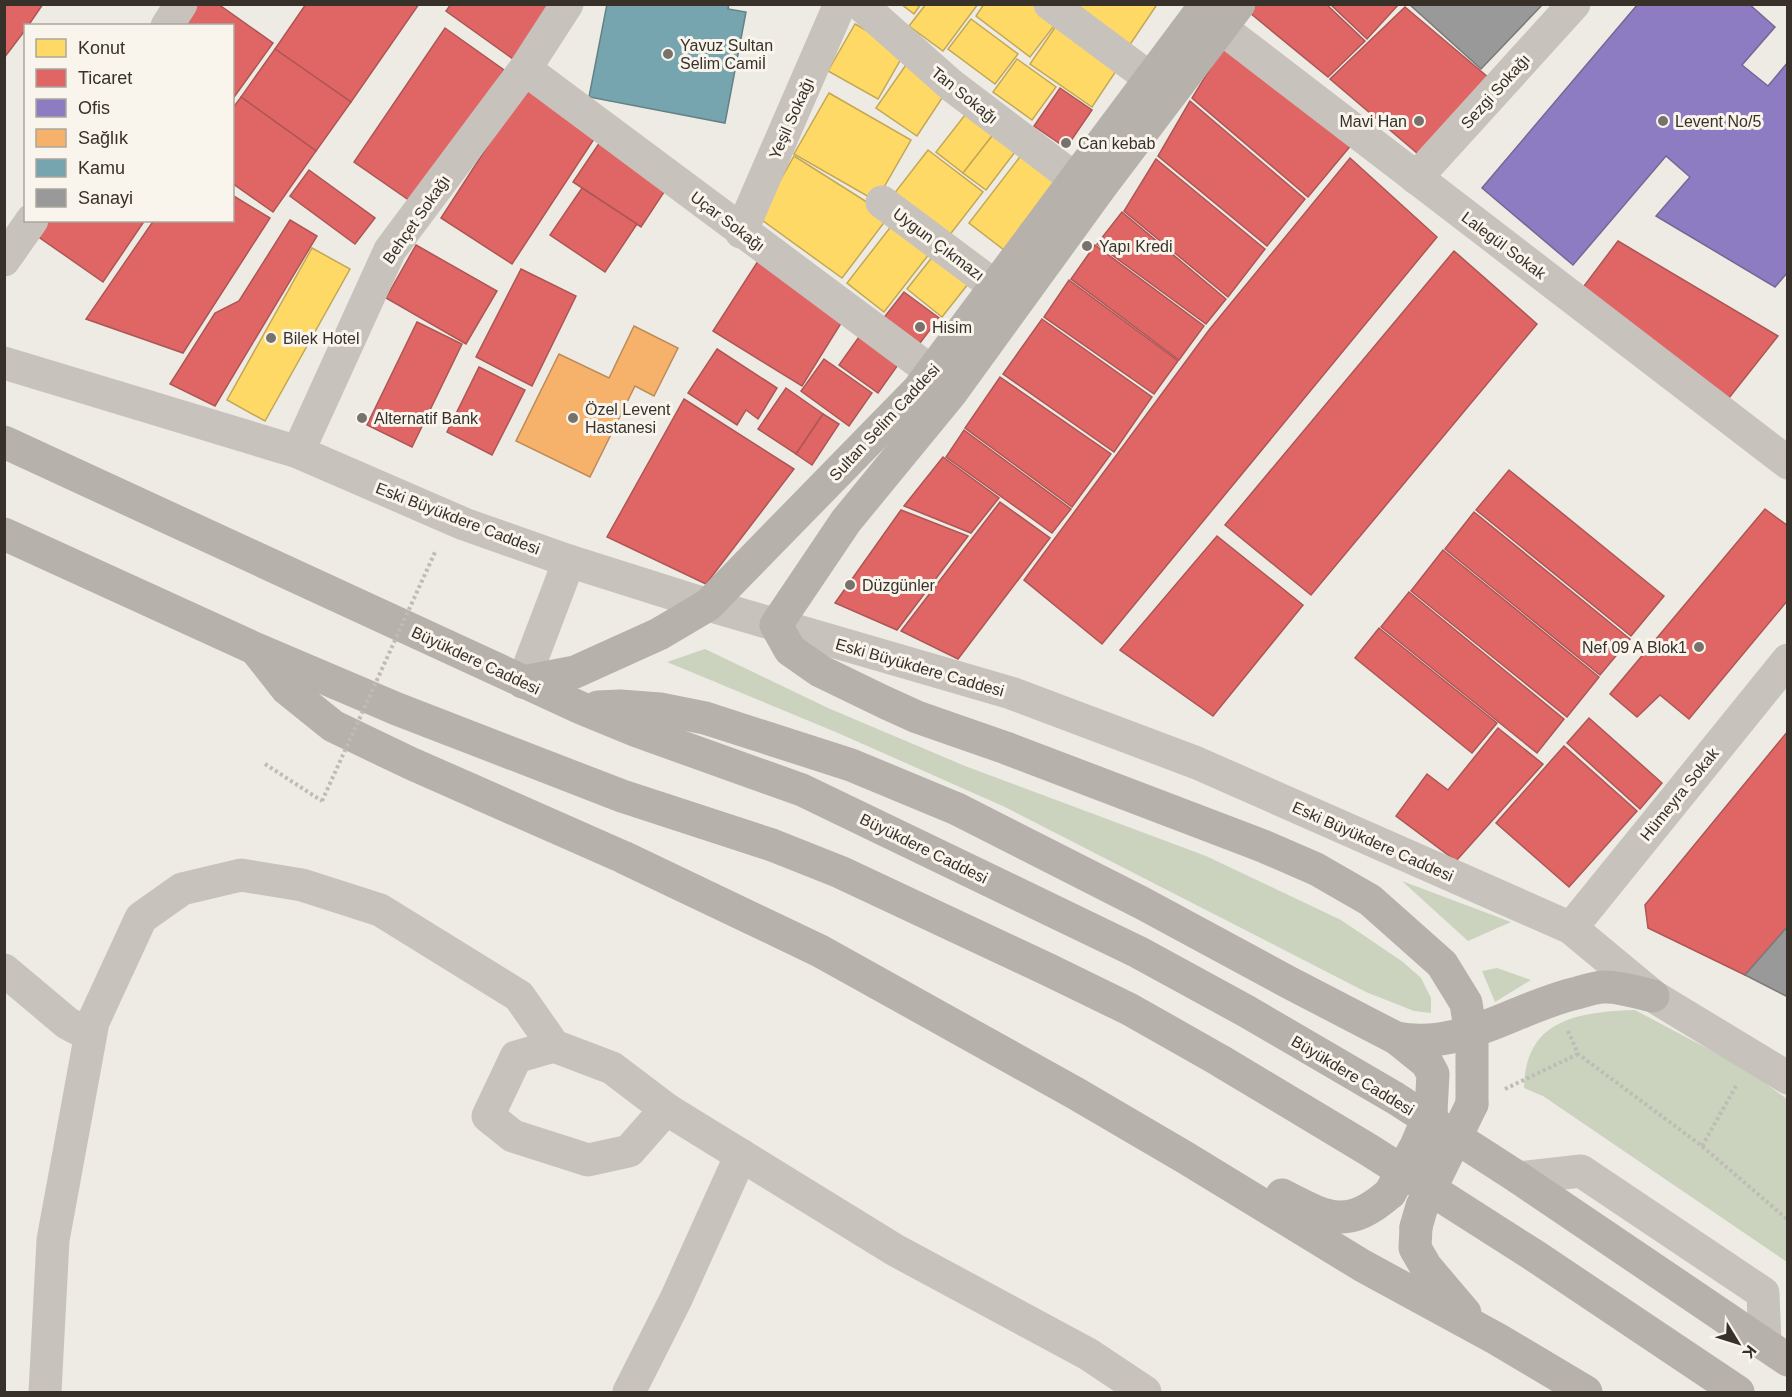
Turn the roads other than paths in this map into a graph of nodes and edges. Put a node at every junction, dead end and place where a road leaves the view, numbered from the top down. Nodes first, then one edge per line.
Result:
1 (181, 4) edge
2 (567, 4) edge
3 (840, 4) edge
4 (860, 4) edge
5 (1050, 4) edge
6 (1574, 4) edge
7 (1216, 12) edge
8 (168, 24) edge
9 (525, 69) junction
10 (1151, 79) junction
11 (1416, 178) junction
12 (1085, 187) junction
13 (882, 202) dead end
14 (31, 222) edge
15 (741, 232) junction
16 (4, 260) edge
17 (996, 286) junction
18 (4, 363) edge
19 (932, 372) junction
20 (4, 442) edge
21 (298, 452) junction
22 (1788, 463) edge
23 (4, 534) edge
24 (569, 561) junction
25 (708, 605) junction
26 (776, 625) junction
27 (256, 649) junction
28 (1788, 660) edge
29 (523, 682) junction
30 (581, 708) junction
31 (1571, 928) junction
32 (4, 970) edge
33 (1653, 996) junction
34 (1528, 1010) junction
35 (1470, 1032) junction
36 (90, 1035) junction
37 (1396, 1038) junction
38 (554, 1046) junction
39 (1788, 1078) edge
40 (1472, 1104) junction
41 (666, 1108) junction
42 (741, 1155) junction
43 (1186, 1158) junction
44 (1497, 1338) junction
45 (1776, 1352) edge
46 (45, 1392) edge
47 (629, 1392) edge
48 (1145, 1392) edge
49 (1586, 1392) edge
50 (1738, 1392) edge

1 - 8 street
2 - 9 street, Behçet Sokağı
3 - 15 street, Yeşil Sokağı
4 - 12 street, Tan Sokağı
5 - 10 street
6 - 11 street, Sezgi Sokağı
7 - 10 main road, Sultan Selim Caddesi
7 - 11 street, Lalegül Sokak
7 - 12 main road, Sultan Selim Caddesi
9 - 15 street, Uçar Sokağı
9 - 21 street, Behçet Sokağı
10 - 12 main road, Sultan Selim Caddesi
11 - 22 street, Lalegül Sokak
12 - 17 main road, Sultan Selim Caddesi
12 - 26 main road, Sultan Selim Caddesi
13 - 17 street, Uygun Çıkmazı
14 - 16 street
15 - 19 street, Uçar Sokağı
17 - 19 main road, Sultan Selim Caddesi
18 - 21 street, Eski Büyükdere Caddesi
19 - 25 main road, Sultan Selim Caddesi
20 - 29 main road, Büyükdere Caddesi
21 - 24 street, Eski Büyükdere Caddesi
23 - 27 main road
24 - 25 street, Eski Büyükdere Caddesi
24 - 29 street
25 - 26 street, Eski Büyükdere Caddesi
25 - 29 main road, Sultan Selim Caddesi
26 - 31 street, Eski Büyükdere Caddesi
26 - 35 main road
27 - 43 main road
27 - 50 main road
28 - 31 street, Hümeyra Sokak
29 - 30 main road, Büyükdere Caddesi
30 - 37 main road
30 - 45 main road, Büyükdere Caddesi
31 - 33 street, Eski Büyükdere Caddesi
32 - 36 street
33 - 34 main road
33 - 39 street, Eski Büyükdere Caddesi
34 - 35 main road
34 - 40 main road
35 - 37 main road
35 - 40 main road
36 - 38 street
36 - 46 street
37 - 43 main road, bridge
38 - 41 street
38 - 41 street
40 - 44 main road, bridge
41 - 42 street
42 - 47 street
42 - 48 street
43 - 44 main road
44 - 49 main road

